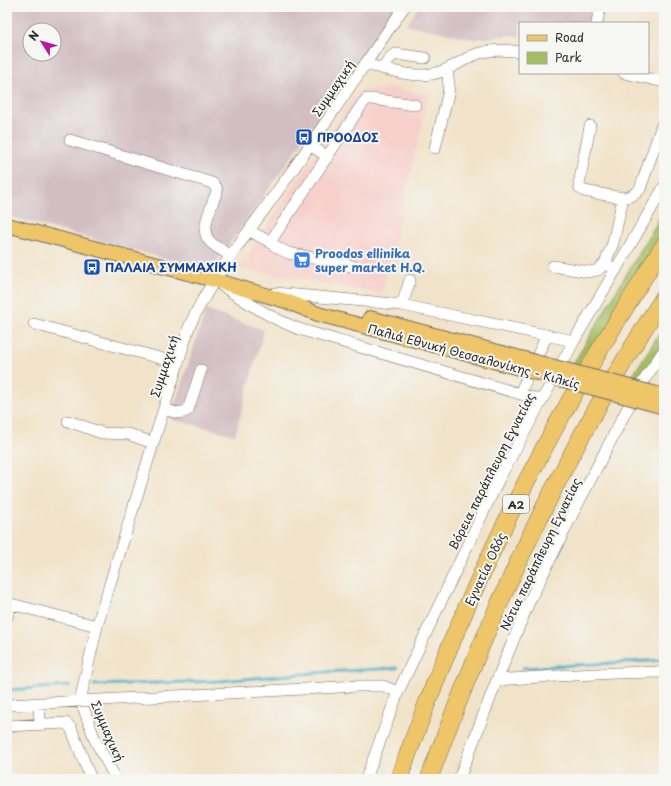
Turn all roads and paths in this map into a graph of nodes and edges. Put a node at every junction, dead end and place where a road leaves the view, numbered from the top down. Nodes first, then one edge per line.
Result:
1 (404, 7) edge
2 (600, 7) edge
3 (596, 22) edge
4 (519, 52) edge
5 (425, 58) dead end
6 (365, 64) junction
7 (383, 68) junction
8 (447, 70) junction
9 (628, 74) edge
10 (664, 82) edge
11 (415, 106) dead end
12 (662, 125) dead end
13 (590, 126) dead end
14 (70, 140) dead end
15 (310, 146) junction
16 (435, 148) dead end
17 (328, 156) junction
18 (664, 187) edge
19 (623, 198) junction
20 (7, 225) edge
21 (250, 231) junction
22 (270, 242) junction
23 (664, 245) edge
24 (231, 256) junction
25 (605, 263) junction
26 (352, 266) dead end
27 (553, 266) dead end
28 (616, 270) junction
29 (214, 280) junction
30 (410, 280) dead end
31 (251, 291) junction
32 (664, 297) edge
33 (402, 306) junction
34 (34, 324) dead end
35 (547, 335) junction
36 (574, 341) junction
37 (664, 350) edge
38 (178, 363) junction
39 (201, 370) dead end
40 (520, 393) junction
41 (664, 396) edge
42 (647, 397) junction
43 (541, 400) junction
44 (664, 407) edge
45 (164, 408) junction
46 (68, 421) dead end
47 (153, 443) junction
48 (9, 604) edge
49 (7, 617) edge
50 (97, 626) junction
51 (664, 672) edge
52 (497, 680) junction
53 (398, 692) junction
54 (81, 701) junction
55 (39, 703) junction
56 (7, 704) edge
57 (40, 724) junction
58 (7, 726) edge
59 (91, 779) edge
60 (116, 779) edge
61 (366, 779) edge
62 (399, 779) edge
63 (429, 779) edge
64 (459, 779) edge

1 - 6 street, Συμμαχική
2 - 3 street
4 - 8 street
5 - 7 street
6 - 7 street
6 - 15 street, Συμμαχική
7 - 8 street
8 - 16 street
9 - 10 street
11 - 17 street
12 - 19 street
13 - 19 street
14 - 24 street
15 - 17 street
15 - 21 street, Συμμαχική
17 - 22 street
18 - 28 street, Βόρεια παράπλευρη Εγνατίας
19 - 25 street
20 - 29 main road, Παλιά Εθνική Θεσσαλονίκης - Κιλκίς
21 - 22 street
21 - 24 street, Συμμαχική
22 - 26 street
23 - 62 highway, Εγνατία Οδός / Α2
24 - 29 street, Συμμαχική
25 - 27 street
25 - 28 street
28 - 36 street, Βόρεια παράπλευρη Εγνατίας
29 - 31 main road, Παλιά Εθνική Θεσσαλονίκης - Κιλκίς
29 - 38 street, Συμμαχική
29 - 40 street
30 - 33 street
31 - 33 street
31 - 42 main road, Παλιά Εθνική Θεσσαλονίκης - Κιλκίς, bridge
32 - 63 highway, Α2
33 - 35 street
34 - 38 street
35 - 36 street
35 - 40 street
36 - 43 street, Βόρεια παράπλευρη Εγνατίας
37 - 52 street, Νότια παράπλευρη Εγνατίας
38 - 45 street, Συμμαχική
39 - 45 street
40 - 43 street
41 - 42 main road, Παλιά Εθνική Θεσσαλονίκης - Κιλκίς
42 - 44 main road, Παλιά Εθνική Θεσσαλονίκης - Κιλκίς
43 - 53 street, Βόρεια παράπλευρη Εγνατίας
45 - 47 street, Συμμαχική
46 - 47 street
47 - 50 street, Συμμαχική
48 - 49 street
48 - 50 street
50 - 54 street, Συμμαχική
51 - 52 street
52 - 64 street, Νότια παράπλευρη Εγνατίας
53 - 54 street
53 - 61 street, Βόρεια παράπλευρη Εγνατίας
54 - 55 street
54 - 60 street, Συμμαχική
55 - 56 street
55 - 57 street
57 - 58 street
57 - 59 street

